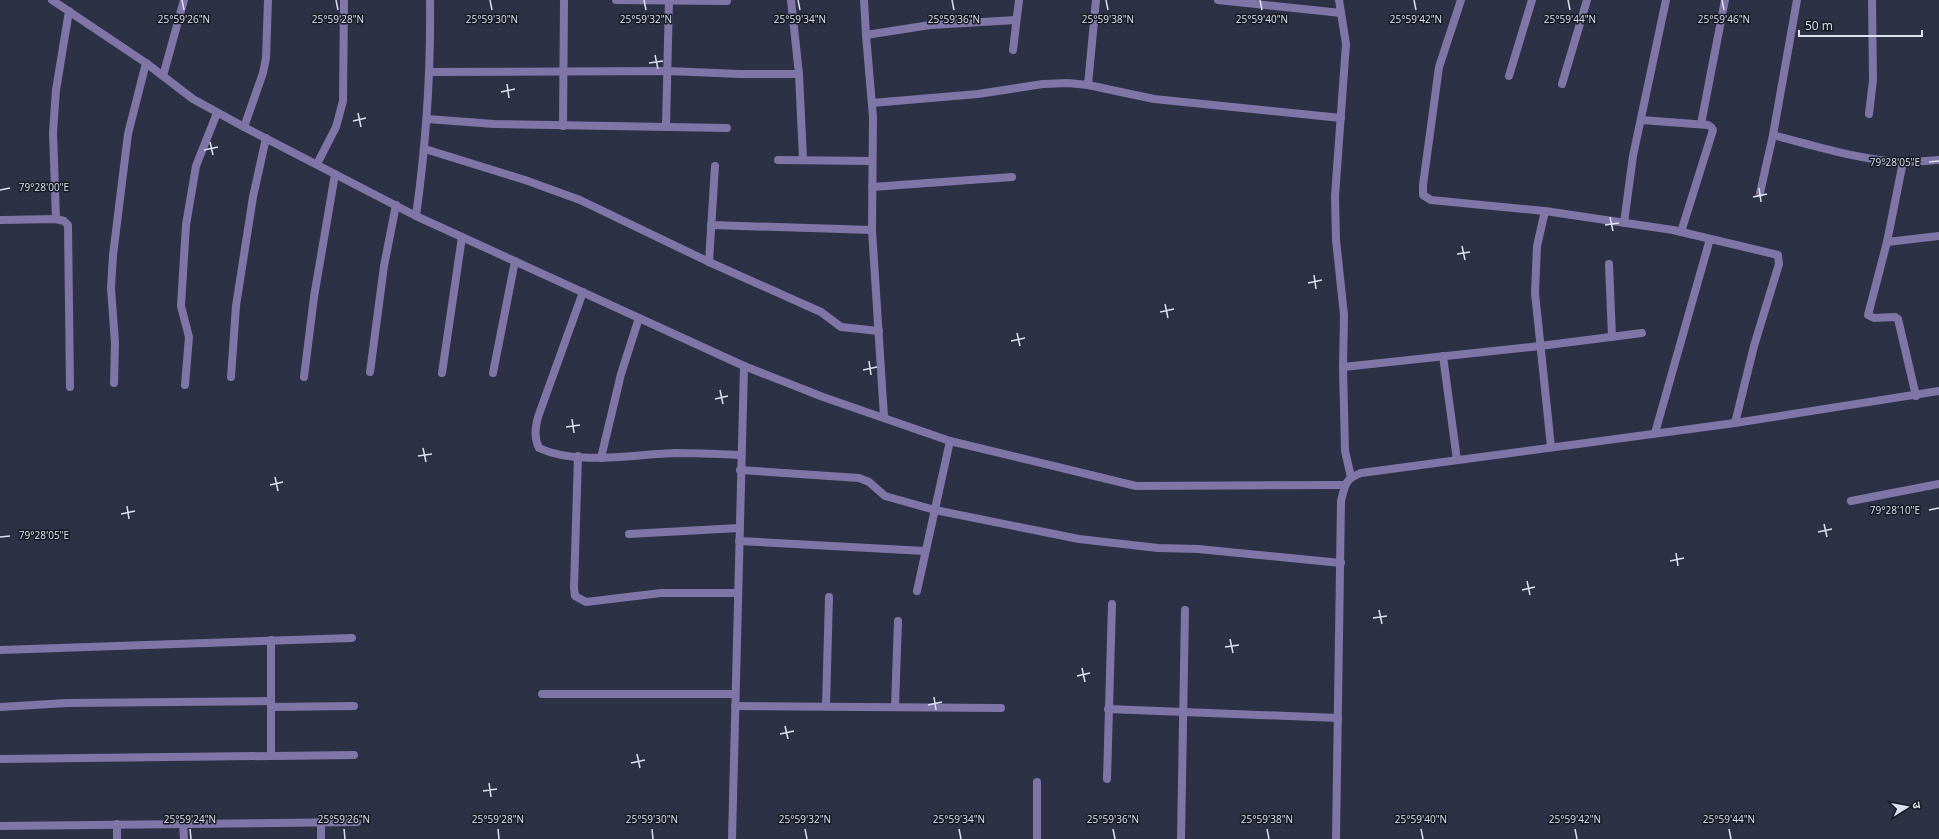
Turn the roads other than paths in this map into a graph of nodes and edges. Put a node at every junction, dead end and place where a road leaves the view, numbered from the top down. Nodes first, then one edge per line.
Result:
1 (52, 0) edge
2 (184, 0) edge
3 (268, 0) edge
4 (344, 0) edge
5 (430, 0) edge
6 (564, 0) edge
7 (616, 0) edge
8 (791, 0) edge
9 (864, 0) edge
10 (1019, 0) edge
11 (1096, 0) edge
12 (1218, 0) edge
13 (1223, 0) edge
14 (1339, 0) edge
15 (1461, 0) edge
16 (1532, 0) edge
17 (1587, 0) edge
18 (1666, 0) edge
19 (1725, 0) edge
20 (1797, 0) edge
21 (1872, 0) edge
22 (669, 1) edge
23 (727, 1) edge
24 (68, 11) junction
25 (1341, 13) junction
26 (1016, 20) junction
27 (866, 35) junction
28 (1013, 50) dead end
29 (146, 63) junction
30 (564, 71) junction
31 (668, 71) junction
32 (430, 72) junction
33 (799, 74) junction
34 (163, 76) junction
35 (1509, 76) dead end
36 (1562, 84) dead end
37 (1088, 85) junction
38 (872, 103) junction
39 (217, 113) junction
40 (1869, 114) dead end
41 (1340, 118) junction
42 (427, 119) junction
43 (1641, 120) junction
44 (1701, 124) junction
45 (563, 126) junction
46 (666, 126) junction
47 (244, 127) junction
48 (727, 128) dead end
49 (1773, 135) junction
50 (266, 138) junction
51 (425, 149) junction
52 (803, 159) junction
53 (778, 160) dead end
54 (1939, 160) edge
55 (872, 161) junction
56 (1903, 162) junction
57 (318, 164) junction
58 (715, 166) dead end
59 (335, 174) junction
60 (1012, 177) dead end
61 (872, 187) junction
62 (1760, 192) dead end
63 (396, 205) junction
64 (1545, 211) junction
65 (416, 216) junction
66 (56, 219) junction
67 (0, 220) edge
68 (1624, 223) junction
69 (711, 225) junction
70 (872, 230) junction
71 (1681, 232) junction
72 (1939, 236) edge
73 (462, 237) junction
74 (1710, 239) junction
75 (1887, 242) junction
76 (515, 261) junction
77 (708, 262) junction
78 (1609, 264) dead end
79 (583, 292) junction
80 (639, 318) junction
81 (879, 331) junction
82 (1642, 333) dead end
83 (1612, 337) junction
84 (1540, 346) junction
85 (1443, 356) junction
86 (744, 366) junction
87 (1343, 367) junction
88 (370, 372) dead end
89 (442, 373) dead end
90 (494, 374) dead end
91 (231, 377) dead end
92 (304, 377) dead end
93 (114, 383) dead end
94 (184, 386) dead end
95 (70, 387) dead end
96 (1939, 392) edge
97 (1916, 396) junction
98 (884, 417) junction
99 (1735, 423) junction
100 (1655, 434) junction
101 (950, 441) junction
102 (1551, 447) junction
103 (740, 455) junction
104 (578, 456) junction
105 (601, 458) junction
106 (1456, 460) junction
107 (740, 470) junction
108 (1351, 477) junction
109 (1939, 484) edge
110 (1345, 485) junction
111 (1851, 501) dead end
112 (935, 510) junction
113 (739, 528) junction
114 (629, 534) dead end
115 (739, 542) junction
116 (926, 551) junction
117 (1341, 563) junction
118 (917, 591) dead end
119 (737, 593) junction
120 (829, 597) dead end
121 (1112, 604) dead end
122 (1185, 610) dead end
123 (898, 621) dead end
124 (352, 638) dead end
125 (271, 640) junction
126 (0, 650) edge
127 (542, 694) dead end
128 (735, 694) junction
129 (271, 704) junction
130 (354, 706) dead end
131 (735, 706) junction
132 (826, 706) junction
133 (0, 707) edge
134 (895, 707) junction
135 (1001, 708) dead end
136 (1108, 710) junction
137 (1183, 711) junction
138 (1338, 718) junction
139 (271, 755) junction
140 (354, 755) dead end
141 (0, 759) edge
142 (1107, 779) dead end
143 (1037, 782) dead end
144 (357, 822) dead end
145 (321, 823) junction
146 (117, 824) junction
147 (183, 824) junction
148 (0, 826) edge
149 (117, 839) edge
150 (184, 839) edge
151 (321, 839) edge
152 (732, 839) edge
153 (1037, 839) edge
154 (1181, 839) edge
155 (1336, 839) edge

1 - 24 street
2 - 34 street
3 - 47 street
4 - 57 street
5 - 32 street
6 - 30 street
7 - 22 street
8 - 33 street
9 - 27 street
10 - 26 street
11 - 37 street
12 - 13 street
13 - 25 street
14 - 25 street
15 - 64 street
16 - 35 street
17 - 36 street
18 - 43 street
19 - 44 street
20 - 49 street
21 - 40 street
22 - 23 street
22 - 31 street
24 - 29 street
24 - 66 street
25 - 41 street
26 - 27 street
26 - 28 street
27 - 38 street
29 - 34 street
29 - 93 street
30 - 31 street
30 - 32 street
30 - 45 street
31 - 33 street
31 - 46 street
32 - 42 street
33 - 52 street
34 - 39 street
37 - 38 street
37 - 41 street
38 - 55 street
39 - 47 street
39 - 94 street
41 - 87 street
42 - 45 street
42 - 51 street
43 - 44 street
43 - 68 street
44 - 71 street
45 - 46 street
46 - 48 street
47 - 50 street
49 - 56 street
49 - 62 street
50 - 57 street
50 - 91 street
51 - 65 street
51 - 77 street
52 - 53 street
52 - 55 street
54 - 56 street
55 - 61 street
56 - 75 street
57 - 59 street
58 - 69 street
59 - 63 street
59 - 92 street
60 - 61 street
61 - 70 street
63 - 65 street
63 - 88 street
64 - 68 street
64 - 84 street
65 - 73 street
66 - 67 street
66 - 95 street
68 - 71 street
69 - 70 street
69 - 77 street
70 - 81 street
71 - 74 street
72 - 75 street
73 - 76 street
73 - 89 street
74 - 99 street
74 - 100 street
75 - 97 street
76 - 79 street
76 - 90 street
77 - 81 street
78 - 83 street
79 - 80 street
79 - 104 street
80 - 86 street
80 - 105 street
81 - 98 street
82 - 83 street
83 - 84 street
84 - 85 street
84 - 102 street
85 - 87 street
85 - 106 street
86 - 98 street
86 - 103 street
87 - 108 street
96 - 97 street
97 - 99 street
98 - 101 street
99 - 100 street
100 - 102 street
101 - 110 street
101 - 112 street
102 - 106 street
103 - 105 street
103 - 107 street
104 - 105 street
104 - 119 street
106 - 108 street
107 - 112 street
107 - 113 street
108 - 110 street
109 - 111 street
110 - 117 street
112 - 116 street
112 - 117 street
113 - 114 street
113 - 115 street
115 - 116 street
115 - 119 street
116 - 118 street
117 - 138 street
119 - 128 street
120 - 132 street
121 - 136 street
122 - 137 street
123 - 134 street
124 - 125 street
125 - 126 street
125 - 129 street
127 - 128 street
128 - 131 street
129 - 130 street
129 - 133 street
129 - 139 street
131 - 132 street
131 - 152 street
132 - 134 street
134 - 135 street
136 - 137 street
136 - 142 street
137 - 138 street
137 - 154 street
138 - 155 street
139 - 140 street
139 - 141 street
143 - 153 street
144 - 145 street
145 - 147 street
145 - 151 street
146 - 147 street
146 - 148 street
146 - 149 street
147 - 150 street

